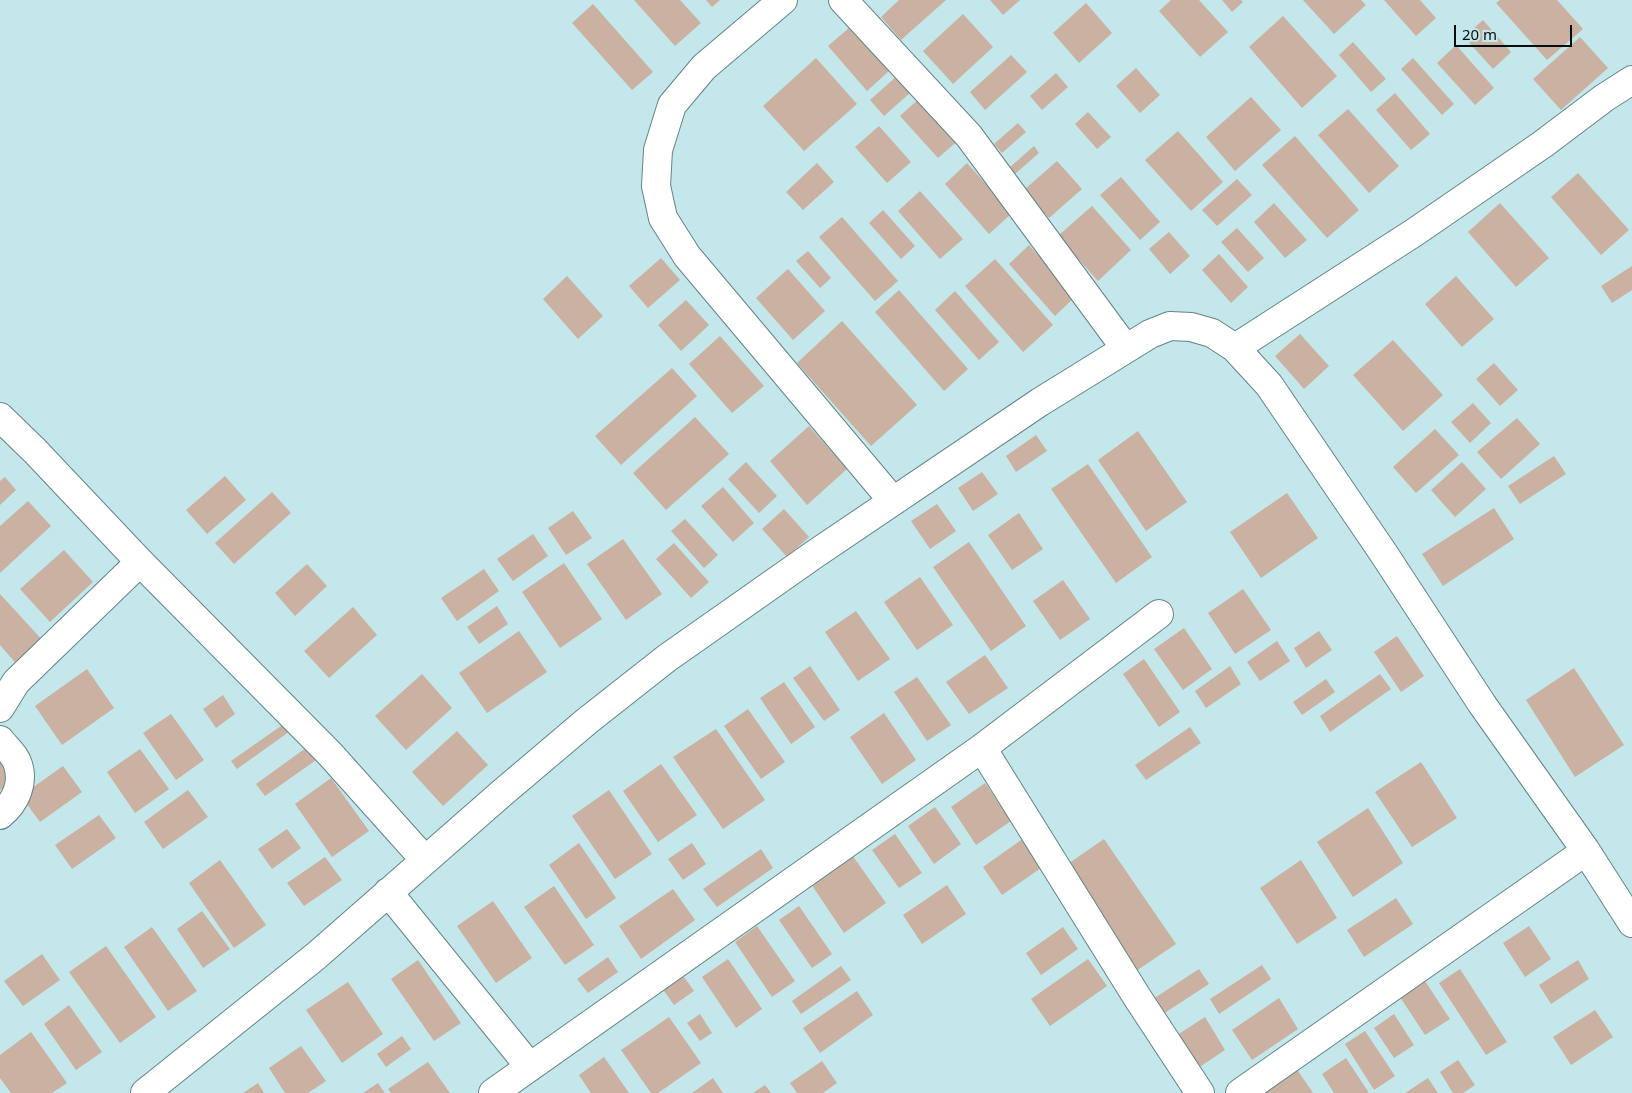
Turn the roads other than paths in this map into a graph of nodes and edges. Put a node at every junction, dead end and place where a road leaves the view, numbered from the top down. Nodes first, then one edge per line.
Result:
1 (783, 0) edge
2 (843, 0) edge
3 (1632, 80) edge
4 (1235, 348) junction
5 (1126, 349) junction
6 (0, 417) edge
7 (893, 501) junction
8 (140, 562) junction
9 (1160, 614) dead end
10 (0, 708) edge
11 (0, 740) edge
12 (982, 748) junction
13 (0, 815) edge
14 (1586, 850) junction
15 (425, 860) junction
16 (388, 892) junction
17 (1632, 923) edge
18 (530, 1067) junction
19 (145, 1093) edge
20 (494, 1093) edge
21 (1200, 1093) edge
22 (1240, 1093) edge

1 - 7 street
2 - 5 street
3 - 4 street
4 - 5 street
4 - 14 street
5 - 7 street
6 - 8 street
7 - 15 street
8 - 10 street
8 - 15 street
9 - 12 street
11 - 13 street
12 - 18 street
12 - 21 street
14 - 17 street
14 - 22 street
15 - 16 street
16 - 18 street
16 - 19 street
18 - 20 street

